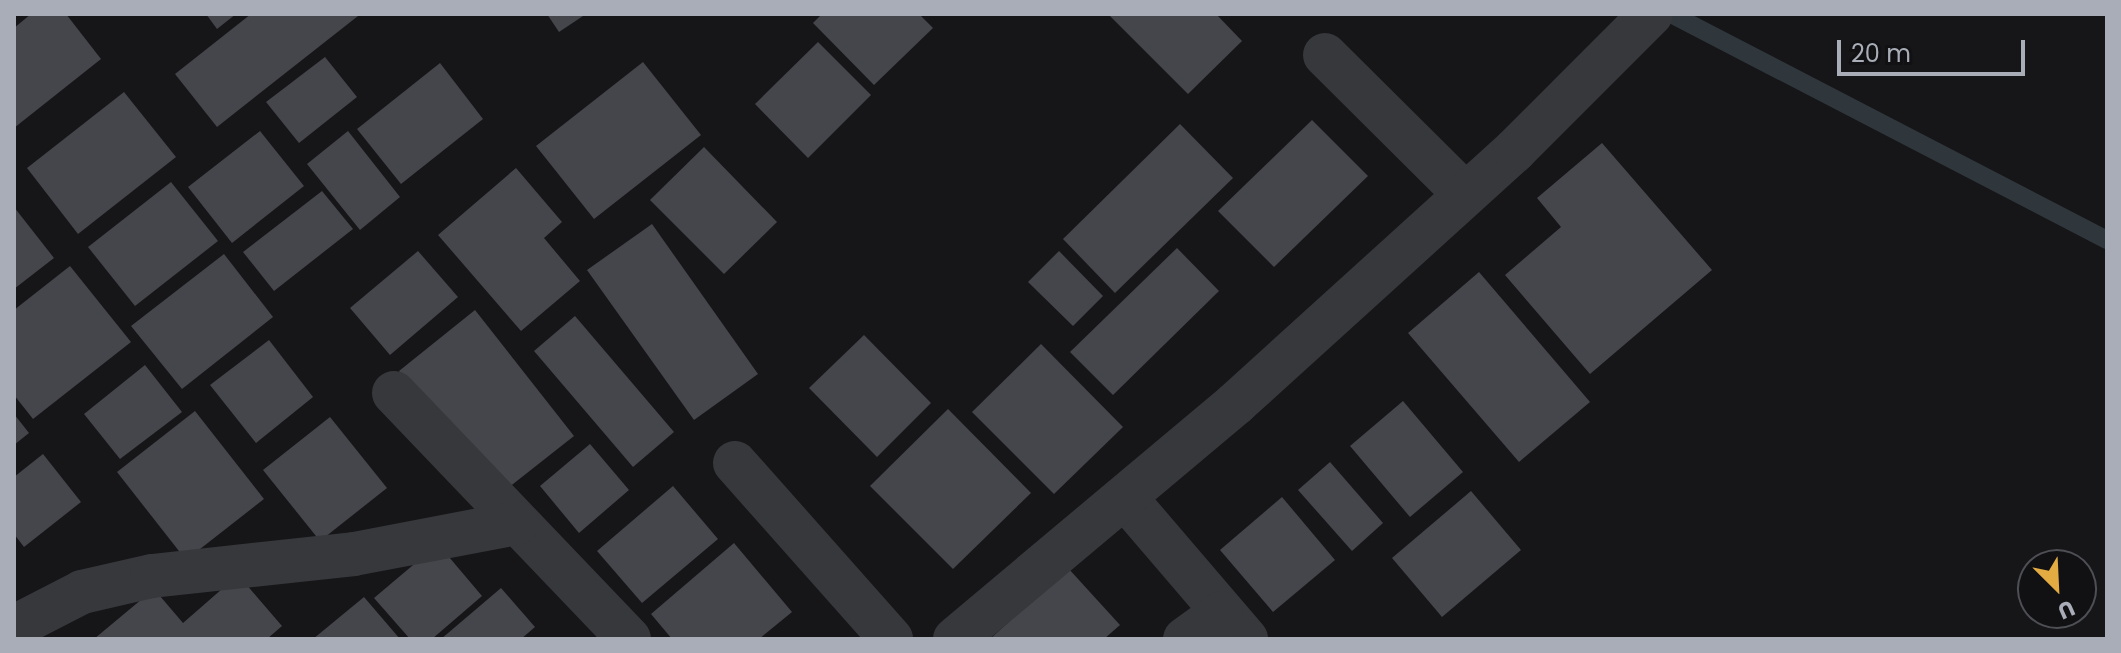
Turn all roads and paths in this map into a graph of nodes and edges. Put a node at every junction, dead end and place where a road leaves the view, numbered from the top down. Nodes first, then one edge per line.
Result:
1 (1651, 14) edge
2 (1325, 55) dead end
3 (1465, 194) junction
4 (394, 393) dead end
5 (735, 463) dead end
6 (1127, 500) junction
7 (517, 523) junction
8 (1234, 626) edge
9 (14, 627) edge
10 (959, 638) edge
11 (629, 639) edge
12 (891, 639) edge
13 (1185, 639) edge

1 - 3 street
2 - 3 street
3 - 6 street
4 - 7 street
5 - 12 street
6 - 8 street
6 - 10 street
7 - 9 street
7 - 11 street
8 - 13 street

